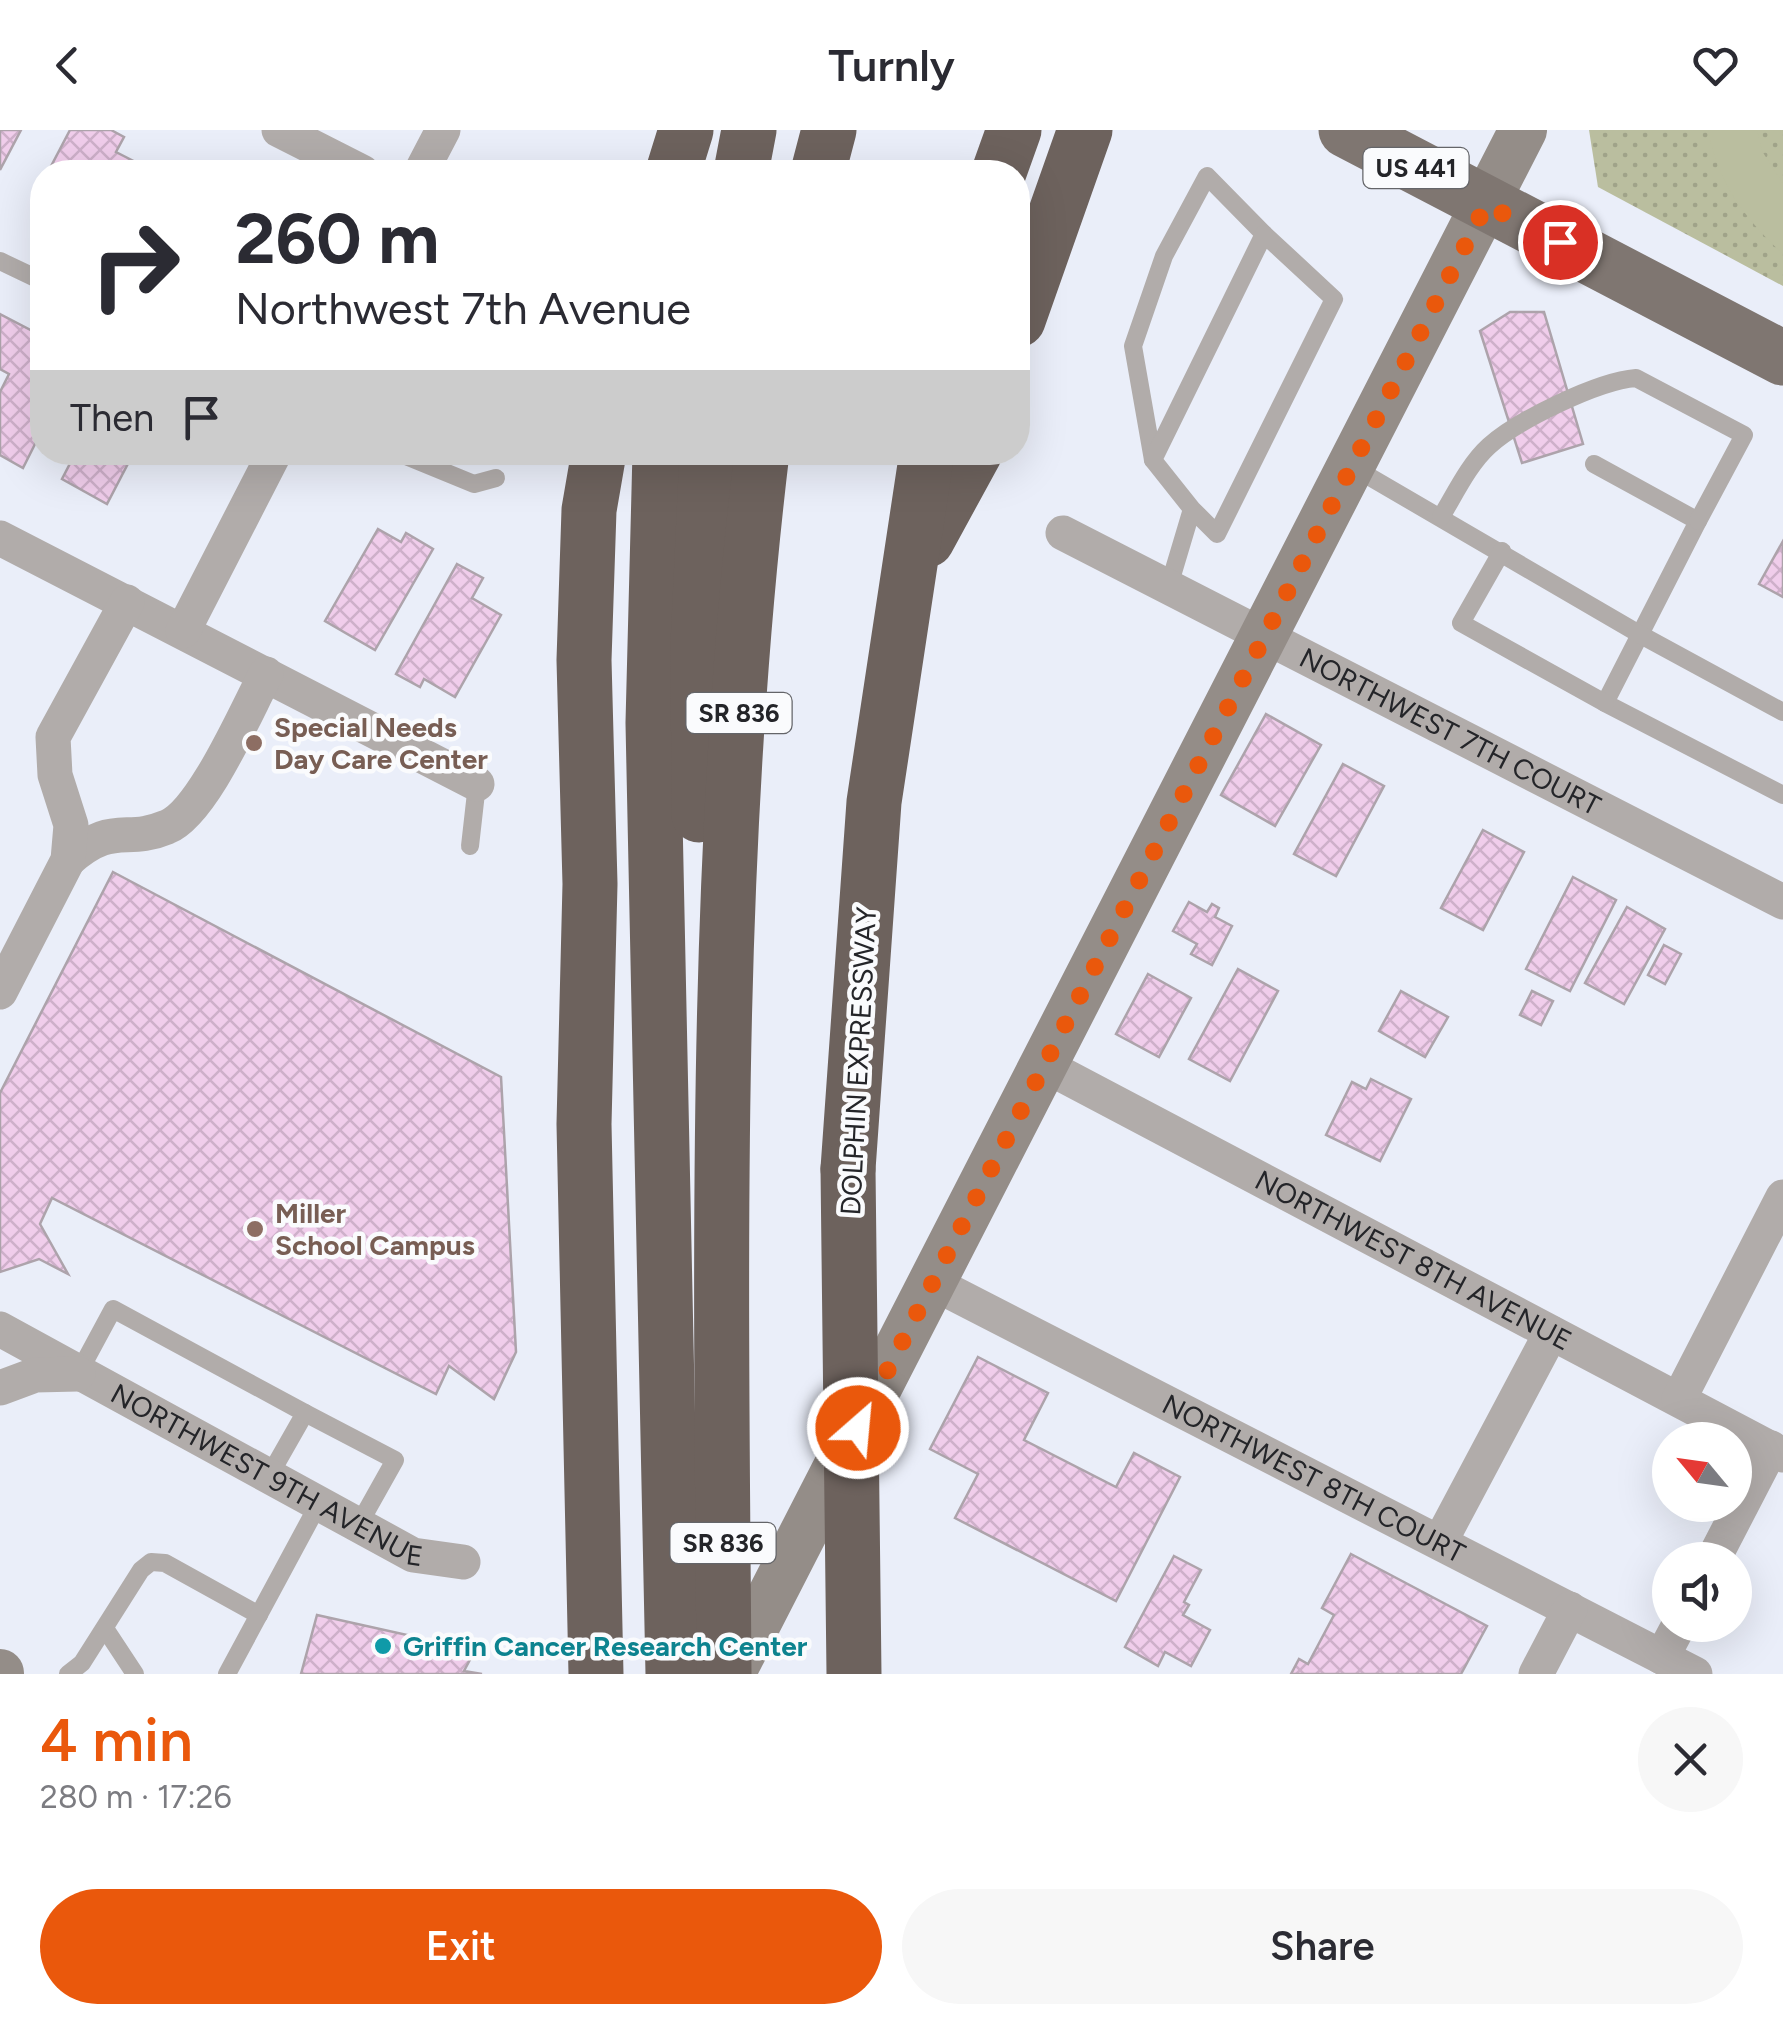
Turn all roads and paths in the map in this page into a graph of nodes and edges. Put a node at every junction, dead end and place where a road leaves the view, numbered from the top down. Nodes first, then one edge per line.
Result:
1 (278, 130) edge
2 (443, 130) edge
3 (686, 130) edge
4 (703, 130) edge
5 (749, 130) edge
6 (830, 130) edge
7 (1346, 130) edge
8 (1523, 130) edge
9 (1076, 151) edge
10 (338, 160) edge
11 (427, 160) edge
12 (677, 160) edge
13 (698, 160) edge
14 (743, 160) edge
15 (821, 160) edge
16 (1486, 205) junction
17 (1264, 234) junction
18 (0, 261) edge
19 (30, 275) edge
20 (1030, 285) edge
21 (1783, 358) edge
22 (1153, 460) junction
23 (1594, 464) dead end
24 (268, 465) edge
25 (428, 465) edge
26 (598, 465) edge
27 (660, 465) edge
28 (707, 465) edge
29 (761, 465) edge
30 (925, 465) edge
31 (968, 465) edge
32 (1350, 466) junction
33 (496, 478) dead end
34 (1192, 509) junction
35 (1441, 517) junction
36 (1698, 521) junction
37 (1063, 533) dead end
38 (0, 538) edge
39 (1502, 551) junction
40 (909, 573) junction
41 (1169, 586) junction
42 (127, 602) junction
43 (183, 630) junction
44 (1267, 636) junction
45 (1641, 636) junction
46 (266, 674) junction
47 (1604, 703) junction
48 (1783, 712) edge
49 (477, 784) joint
50 (1783, 796) edge
51 (470, 846) dead end
52 (68, 860) junction
53 (1783, 902) edge
54 (724, 974) junction
55 (0, 992) edge
56 (1042, 1064) junction
57 (1783, 1197) edge
58 (934, 1282) junction
59 (0, 1329) edge
60 (1551, 1333) junction
61 (78, 1374) junction
62 (0, 1388) edge
63 (1679, 1400) junction
64 (304, 1413) junction
65 (1777, 1452) edge
66 (268, 1478) junction
67 (318, 1505) junction
68 (358, 1526) junction
69 (1440, 1542) junction
70 (1724, 1542) edge
71 (463, 1562) dead end
72 (1570, 1609) junction
73 (259, 1615) junction
74 (106, 1630) junction
75 (1670, 1642) edge
76 (1662, 1657) junction
77 (68, 1674) edge
78 (135, 1674) edge
79 (227, 1674) edge
80 (596, 1674) edge
81 (673, 1674) edge
82 (728, 1674) edge
83 (854, 1674) edge
84 (1536, 1674) edge
85 (1695, 1674) edge

1 - 10 street
2 - 11 street
3 - 12 highway
4 - 13 highway
5 - 14 highway
6 - 15 highway
7 - 16 main road, US 441
8 - 16 street
9 - 20 highway
16 - 21 main road, US 441
16 - 32 street
17 - 22 lane
17 - 22 lane
17 - 34 lane
18 - 19 lane
22 - 34 lane
23 - 36 lane
24 - 43 street
25 - 33 lane
26 - 80 highway
27 - 81 highway
28 - 54 highway
29 - 54 highway, SR 836
30 - 40 highway, DOLPHIN EXPRESSWAY
31 - 40 highway
32 - 35 lane
32 - 44 street
34 - 41 lane
35 - 36 lane
35 - 39 lane
36 - 45 lane
37 - 41 street, NORTHWEST 7TH COURT
38 - 42 street
39 - 45 lane
39 - 47 lane
40 - 83 highway, DOLPHIN EXPRESSWAY, bridge
41 - 44 street, NORTHWEST 7TH COURT
42 - 43 street
42 - 52 street
43 - 46 street
44 - 53 street, NORTHWEST 7TH COURT
44 - 56 street
45 - 47 lane
45 - 48 lane
46 - 49 street
46 - 52 street
47 - 50 lane
49 - 51 lane
52 - 55 street
54 - 82 highway, SR 836
56 - 58 street
56 - 60 street, NORTHWEST 8TH AVENUE
57 - 63 street
58 - 69 street, NORTHWEST 8TH COURT
58 - 82 street
59 - 61 street, NORTHWEST 9TH AVENUE
60 - 63 street, NORTHWEST 8TH AVENUE
60 - 69 street
61 - 62 street, NORTHWEST 9TH AVENUE
61 - 64 lane
61 - 66 street, NORTHWEST 9TH AVENUE
63 - 65 street, NORTHWEST 8TH AVENUE
64 - 66 lane
64 - 68 lane
65 - 70 street
66 - 67 street, NORTHWEST 9TH AVENUE
67 - 68 street, NORTHWEST 9TH AVENUE
67 - 73 lane
68 - 71 street, NORTHWEST 9TH AVENUE
69 - 72 street, NORTHWEST 8TH COURT
72 - 76 street, NORTHWEST 8TH COURT
72 - 84 street
73 - 74 lane
73 - 79 lane
74 - 77 lane
74 - 78 lane
75 - 76 street
76 - 85 street, NORTHWEST 8TH COURT

